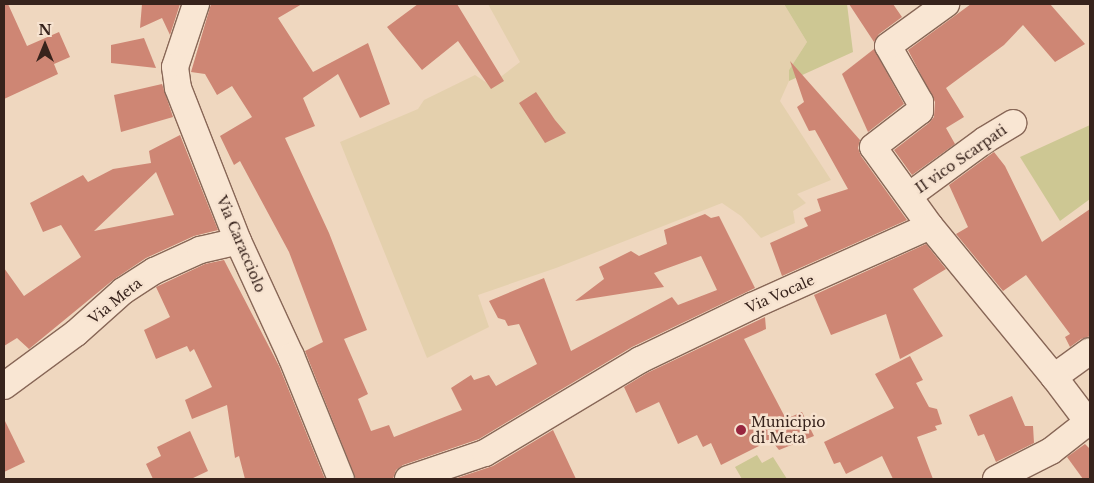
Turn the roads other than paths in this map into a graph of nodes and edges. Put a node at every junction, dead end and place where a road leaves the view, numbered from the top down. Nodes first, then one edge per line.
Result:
1 (196, 4) edge
2 (946, 4) edge
3 (1013, 124) dead end
4 (910, 195) junction
5 (930, 226) junction
6 (238, 241) junction
7 (1090, 351) edge
8 (1054, 377) junction
9 (4, 386) edge
10 (1089, 423) edge
11 (341, 479) edge
12 (408, 479) edge
13 (996, 479) edge

1 - 6 street, Via Caracciolo
2 - 4 street
3 - 4 street, II vico Scarpati
4 - 5 street
5 - 8 street
5 - 12 street, Via Vocale
6 - 9 street, Via Meta
6 - 11 street, Via Caracciolo
7 - 8 street
8 - 10 street
10 - 13 street

